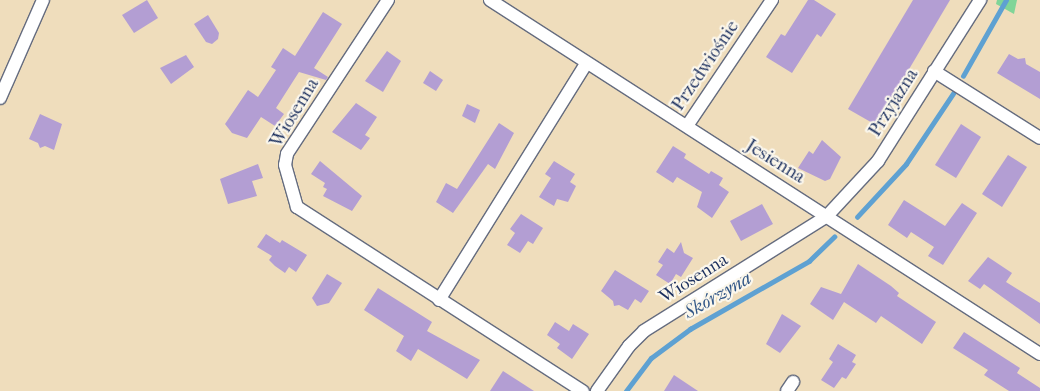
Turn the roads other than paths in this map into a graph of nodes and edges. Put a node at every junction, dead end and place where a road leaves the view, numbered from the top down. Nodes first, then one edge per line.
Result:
1 (42, 0) edge
2 (388, 0) edge
3 (490, 0) edge
4 (772, 0) edge
5 (980, 0) edge
6 (586, 64) junction
7 (934, 71) junction
8 (0, 98) edge
9 (686, 126) junction
10 (1040, 138) edge
11 (827, 216) junction
12 (439, 300) junction
13 (1040, 354) edge
14 (583, 391) edge
15 (597, 391) edge

1 - 8 street
2 - 12 street, Wiosenna
3 - 6 street, Jesienna
4 - 9 street, Przedwiośnie
5 - 7 street, Przyjazna
6 - 9 street, Jesienna
6 - 12 street
7 - 10 street
7 - 11 street, Przyjazna
9 - 11 street, Jesienna
11 - 13 street, Jesienna
11 - 15 street, Wiosenna
12 - 14 street, Wiosenna

